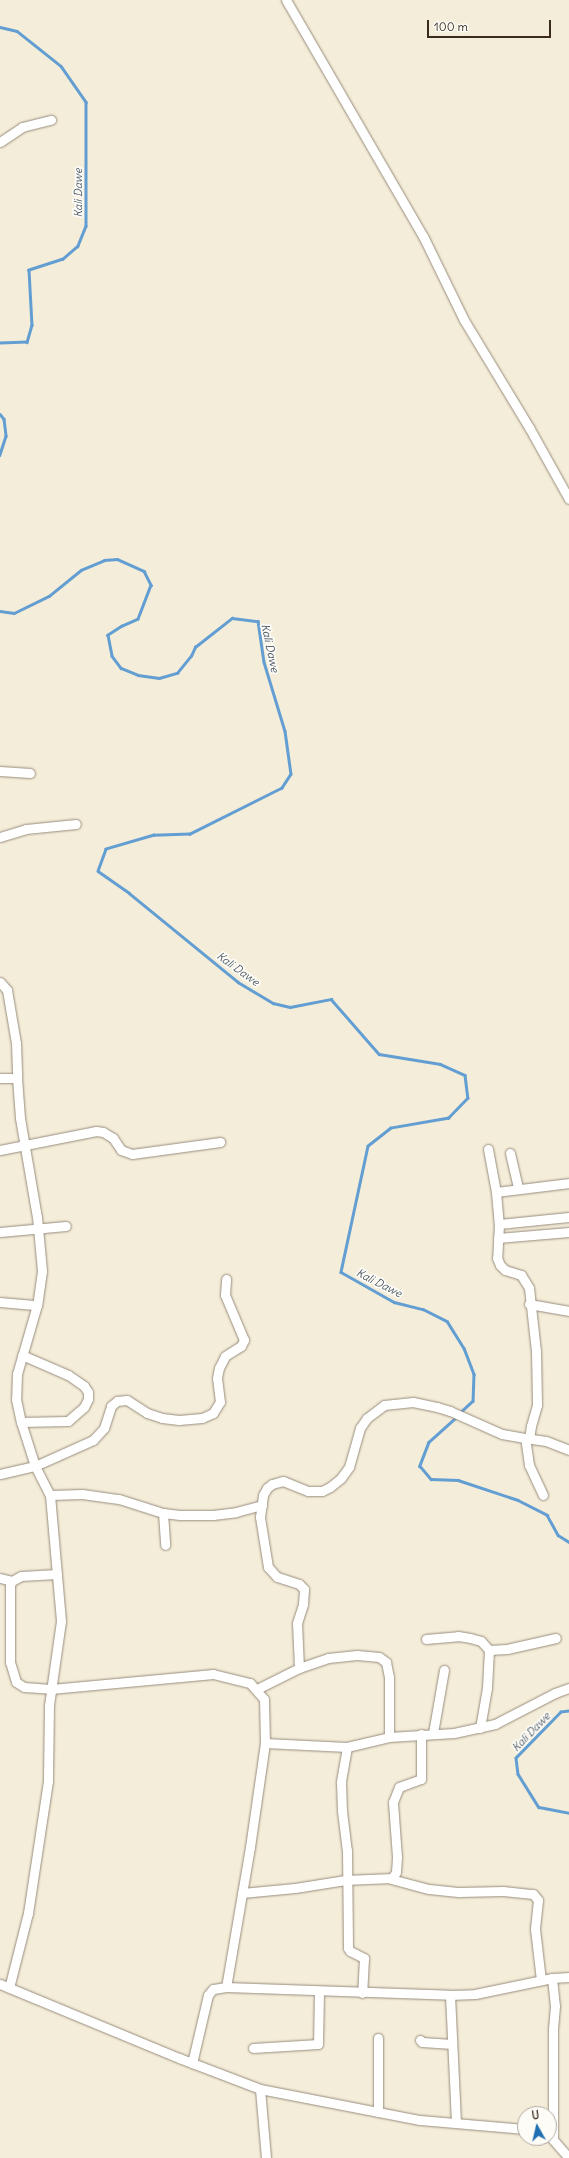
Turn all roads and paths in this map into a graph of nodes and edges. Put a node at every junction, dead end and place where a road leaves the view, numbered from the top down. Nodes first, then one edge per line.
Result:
1 (286, 0) edge
2 (51, 120) dead end
3 (0, 142) edge
4 (569, 499) edge
5 (0, 772) edge
6 (30, 773) dead end
7 (76, 824) dead end
8 (0, 837) edge
9 (0, 982) edge
10 (4, 990) edge
11 (0, 1078) edge
12 (17, 1078) junction
13 (220, 1142) dead end
14 (25, 1146) junction
15 (488, 1149) dead end
16 (0, 1150) edge
17 (510, 1153) dead end
18 (569, 1183) edge
19 (518, 1189) junction
20 (496, 1192) junction
21 (569, 1217) edge
22 (498, 1224) junction
23 (66, 1226) dead end
24 (38, 1228) junction
25 (0, 1232) edge
26 (569, 1232) edge
27 (498, 1238) junction
28 (226, 1279) dead end
29 (0, 1302) edge
30 (529, 1304) junction
31 (38, 1305) junction
32 (569, 1311) edge
33 (22, 1355) junction
34 (20, 1422) junction
35 (527, 1438) junction
36 (569, 1450) edge
37 (35, 1466) junction
38 (0, 1474) edge
39 (50, 1495) junction
40 (543, 1495) dead end
41 (262, 1505) junction
42 (163, 1513) junction
43 (165, 1545) dead end
44 (57, 1574) junction
45 (0, 1578) edge
46 (12, 1581) junction
47 (556, 1638) dead end
48 (426, 1639) dead end
49 (488, 1650) junction
50 (299, 1668) junction
51 (444, 1670) dead end
52 (569, 1688) edge
53 (51, 1689) junction
54 (257, 1689) junction
55 (480, 1728) junction
56 (433, 1733) junction
57 (421, 1734) junction
58 (389, 1737) junction
59 (265, 1742) junction
60 (347, 1747) junction
61 (348, 1880) junction
62 (391, 1880) junction
63 (242, 1893) junction
64 (569, 1977) edge
65 (552, 1978) junction
66 (541, 1980) junction
67 (0, 1984) edge
68 (226, 1987) junction
69 (10, 1988) junction
70 (319, 1991) junction
71 (362, 1993) junction
72 (450, 1995) junction
73 (378, 2038) dead end
74 (420, 2040) dead end
75 (452, 2044) junction
76 (253, 2048) dead end
77 (192, 2063) junction
78 (260, 2089) junction
79 (552, 2106) edge
80 (378, 2112) junction
81 (456, 2123) junction
82 (517, 2128) edge
83 (557, 2144) edge
84 (266, 2158) edge
85 (569, 2158) edge

1 - 4 street
2 - 3 street
5 - 6 street
7 - 8 street
9 - 10 street
10 - 12 street
11 - 12 street
12 - 14 street
13 - 14 street
14 - 16 street
14 - 24 street
15 - 20 street
17 - 19 street
18 - 19 street
19 - 20 street
20 - 22 street
21 - 22 street
22 - 27 street
23 - 24 street
24 - 25 street
24 - 31 street
26 - 27 street
27 - 30 street
28 - 37 street
29 - 31 street
30 - 32 street
30 - 35 street
31 - 33 street
33 - 34 street
33 - 34 street
34 - 37 street
35 - 36 street
35 - 40 street
35 - 41 street
37 - 38 street
37 - 39 street
39 - 42 street
39 - 44 street
41 - 42 street
41 - 50 street
42 - 43 street
44 - 46 street
44 - 53 street
45 - 46 street
46 - 53 street
47 - 49 street
48 - 49 street
49 - 55 street
50 - 54 street
50 - 58 street
51 - 56 street
52 - 55 street
53 - 54 street
53 - 69 street
54 - 59 street
55 - 56 street
56 - 57 street
57 - 58 street
57 - 62 street
58 - 60 street
59 - 60 street
59 - 63 street
60 - 61 street
61 - 62 street
61 - 63 street
61 - 71 street
62 - 66 street
63 - 68 street
64 - 65 street
65 - 66 street
65 - 79 street
66 - 72 street
67 - 69 street
68 - 70 street
68 - 77 street
69 - 77 street
70 - 71 street
70 - 76 street
71 - 72 street
72 - 75 street
73 - 80 street
74 - 75 street
75 - 81 street
77 - 78 street
78 - 80 street
78 - 84 street
80 - 81 street
81 - 82 street
83 - 85 street

